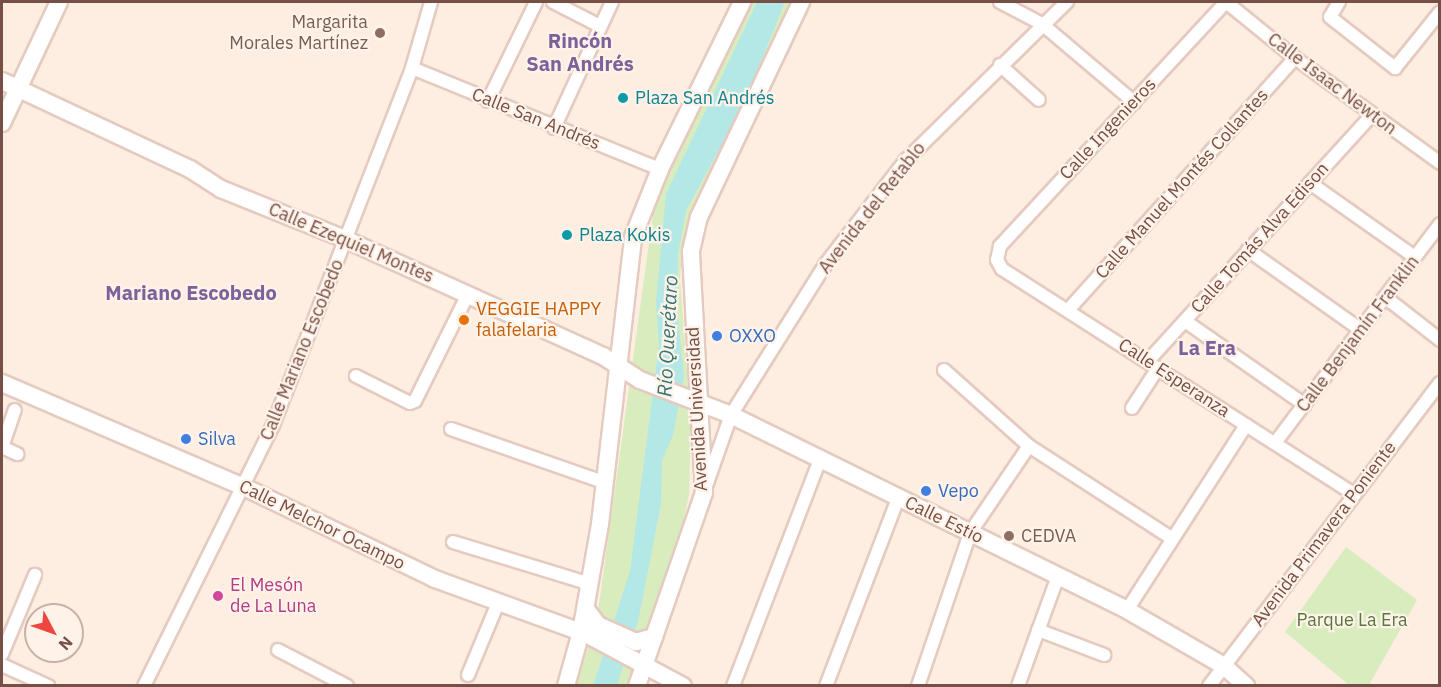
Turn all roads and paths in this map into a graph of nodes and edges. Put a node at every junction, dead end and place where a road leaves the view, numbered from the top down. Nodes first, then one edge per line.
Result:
1 (59, 2) edge
2 (431, 2) edge
3 (536, 2) edge
4 (553, 2) edge
5 (612, 2) edge
6 (742, 2) edge
7 (801, 2) edge
8 (1000, 2) edge
9 (1067, 2) edge
10 (1226, 2) edge
11 (1340, 2) edge
12 (1440, 12) edge
13 (1042, 24) junction
14 (600, 26) junction
15 (1295, 58) junction
16 (1000, 65) junction
17 (412, 68) junction
18 (2, 81) edge
19 (18, 89) junction
20 (1039, 100) dead end
21 (488, 101) junction
22 (1134, 102) junction
23 (1372, 116) junction
24 (2, 123) edge
25 (554, 128) junction
26 (1440, 163) edge
27 (660, 169) junction
28 (1310, 183) junction
29 (1440, 224) edge
30 (347, 240) junction
31 (1248, 250) junction
32 (1415, 257) junction
33 (997, 260) joint
34 (468, 294) junction
35 (1385, 297) junction
36 (1069, 309) junction
37 (1185, 321) junction
38 (1361, 330) junction
39 (1440, 340) edge
40 (1153, 364) junction
41 (618, 365) junction
42 (944, 370) dead end
43 (356, 376) dead end
44 (2, 383) edge
45 (1440, 383) edge
46 (693, 403) junction
47 (1305, 405) junction
48 (1132, 408) dead end
49 (15, 410) dead end
50 (731, 414) junction
51 (1246, 424) junction
52 (452, 429) dead end
53 (1275, 443) junction
54 (1029, 446) junction
55 (2, 447) edge
56 (18, 454) dead end
57 (820, 459) junction
58 (606, 483) junction
59 (244, 487) junction
60 (704, 493) junction
61 (1354, 494) junction
62 (898, 498) junction
63 (970, 533) junction
64 (1170, 538) junction
65 (453, 542) dead end
66 (35, 575) dead end
67 (1058, 576) junction
68 (590, 584) junction
69 (498, 603) junction
70 (1127, 610) junction
71 (1038, 630) junction
72 (593, 633) junction
73 (278, 650) dead end
74 (638, 653) junction
75 (2, 654) edge
76 (1104, 655) dead end
77 (2, 665) edge
78 (1224, 666) junction
79 (468, 675) dead end
80 (48, 686) edge
81 (144, 686) edge
82 (347, 686) edge
83 (566, 686) edge
84 (637, 686) edge
85 (683, 686) edge
86 (733, 686) edge
87 (826, 686) edge
88 (918, 686) edge
89 (1018, 686) edge
90 (1209, 686) edge
91 (1246, 686) edge

1 - 19 main road
2 - 17 street, Calle Mariano Escobedo
3 - 21 street
4 - 14 street
5 - 14 street
6 - 27 main road
7 - 46 main road, Avenida Universidad
8 - 13 street
9 - 13 street, Avenida del Retablo
10 - 15 street, Calle Isaac Newton
10 - 22 street, Calle Ingenieros
11 - 12 street
13 - 16 street, Avenida del Retablo
13 - 22 street
14 - 25 street
15 - 23 street, Calle Isaac Newton
15 - 36 street, Calle Manuel Montés Collantes
16 - 20 street
16 - 50 street, Avenida del Retablo
17 - 21 street, Calle San Andrés
17 - 30 street, Calle Mariano Escobedo
18 - 19 main road, Calle Ezequiel Montes
19 - 24 main road
19 - 30 main road, Calle Ezequiel Montes
21 - 25 street, Calle San Andrés
22 - 33 street, Calle Ingenieros
23 - 26 street, Calle Isaac Newton
23 - 28 street, Calle Tomás Alva Edison
25 - 27 street, Calle San Andrés
27 - 41 main road
28 - 31 street, Calle Tomás Alva Edison
28 - 32 street
29 - 32 street, Calle Benjamín Franklin
30 - 34 main road, Calle Ezequiel Montes
30 - 59 street, Calle Mariano Escobedo
31 - 37 street, Calle Tomás Alva Edison
31 - 38 street
32 - 35 street, Calle Benjamín Franklin
33 - 36 street, Calle Esperanza
34 - 41 main road, Calle Ezequiel Montes
34 - 43 street
35 - 38 street, Calle Benjamín Franklin
35 - 39 street
36 - 40 street, Calle Esperanza
37 - 40 street, Calle Tomás Alva Edison
37 - 47 street
38 - 47 street, Calle Benjamín Franklin
40 - 48 street, Calle Tomás Alva Edison
40 - 51 street, Calle Esperanza
41 - 46 main road, Calle Ezequiel Montes
41 - 58 main road
42 - 54 street
44 - 59 main road, Calle Melchor Ocampo
45 - 61 street, Avenida Primavera Poniente
46 - 50 main road
46 - 60 main road, Avenida Universidad
47 - 53 street, Calle Benjamín Franklin
49 - 55 street
50 - 57 main road, Calle Estío
50 - 60 street, Avenida del Retablo
51 - 53 street, Calle Esperanza
51 - 64 street
52 - 58 street
53 - 61 street, Calle Esperanza
54 - 63 street
54 - 64 street
55 - 56 street
57 - 62 main road, Calle Estío
57 - 86 street
58 - 68 main road
59 - 69 main road, Calle Melchor Ocampo
59 - 81 street, Calle Mariano Escobedo
60 - 74 main road, Avenida Universidad
61 - 78 street, Avenida Primavera Poniente
62 - 63 main road, Calle Estío
62 - 87 street
63 - 67 main road, Calle Estío
63 - 88 street
64 - 70 street
65 - 68 street
66 - 75 street
67 - 70 main road, Calle Estío
67 - 71 street
68 - 72 main road
69 - 72 main road, Calle Melchor Ocampo
69 - 79 street
70 - 78 main road, Calle Estío
71 - 76 street
71 - 89 street
72 - 74 main road, Calle Melchor Ocampo
72 - 83 main road
73 - 82 street
74 - 84 main road, Avenida Universidad
74 - 85 main road, Calle Melchor Ocampo
77 - 80 street
78 - 90 street, Avenida Primavera Poniente
78 - 91 main road, Calle Estío

